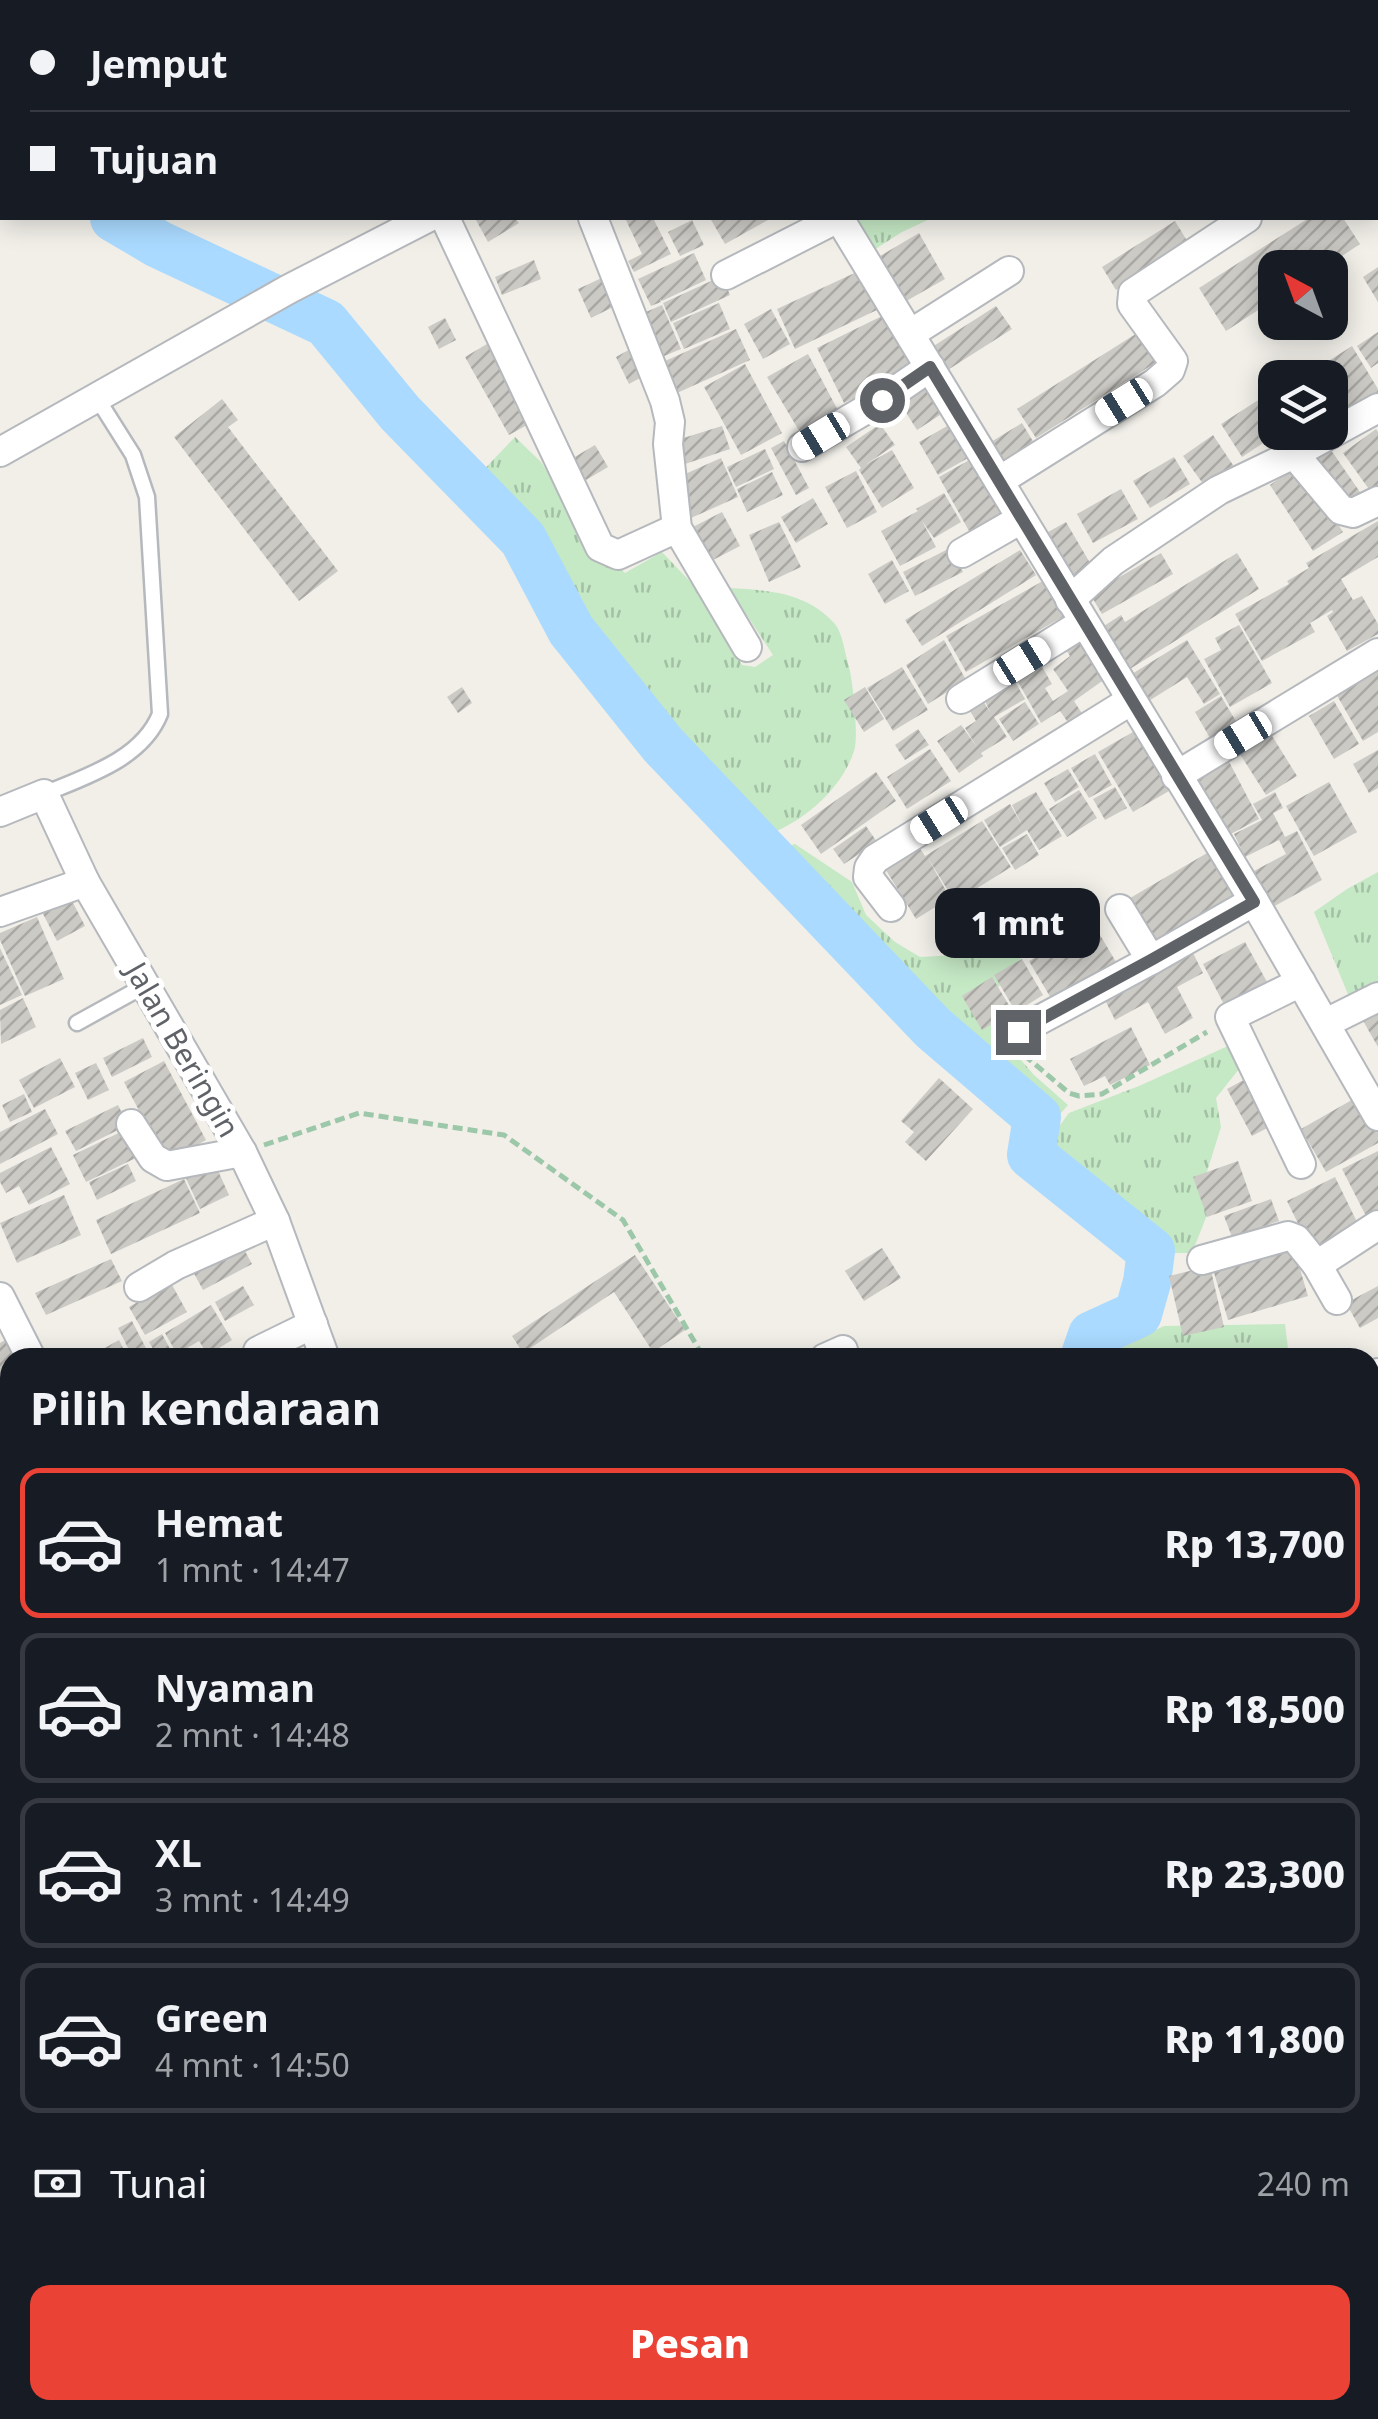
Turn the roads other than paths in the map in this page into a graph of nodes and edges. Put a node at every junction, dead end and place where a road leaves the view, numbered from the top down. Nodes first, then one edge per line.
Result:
1 (416, 220) edge
2 (446, 220) edge
3 (594, 220) edge
4 (835, 220) edge
5 (840, 220) edge
6 (1244, 220) edge
7 (1009, 272) dead end
8 (726, 275) dead end
9 (910, 334) junction
10 (930, 367) junction
11 (97, 398) junction
12 (1378, 408) edge
13 (802, 447) dead end
14 (0, 452) edge
15 (1294, 454) junction
16 (998, 482) junction
17 (1378, 501) edge
18 (1021, 519) junction
19 (677, 528) junction
20 (962, 552) dead end
21 (1077, 612) junction
22 (747, 647) dead end
23 (1378, 652) edge
24 (961, 699) dead end
25 (1130, 701) junction
26 (1176, 776) junction
27 (44, 794) junction
28 (0, 812) edge
29 (85, 882) junction
30 (1254, 902) junction
31 (891, 907) dead end
32 (1120, 908) dead end
33 (0, 912) edge
34 (1151, 960) junction
35 (1300, 982) junction
36 (144, 986) junction
37 (1378, 997) edge
38 (1326, 1023) junction
39 (77, 1024) dead end
40 (1018, 1032) road end
41 (1378, 1116) edge
42 (131, 1124) dead end
43 (242, 1152) junction
44 (1301, 1164) dead end
45 (275, 1221) junction
46 (1378, 1225) edge
47 (1202, 1260) dead end
48 (1317, 1265) junction
49 (139, 1288) dead end
50 (0, 1297) edge
51 (1337, 1300) dead end
52 (313, 1324) junction
53 (26, 1348) edge
54 (264, 1348) edge
55 (321, 1348) edge

1 - 11 street
2 - 19 street
3 - 19 street
4 - 8 street
5 - 9 street
6 - 16 street
7 - 9 street
9 - 10 street
10 - 13 street
10 - 16 street
11 - 14 street
11 - 27 lane
12 - 15 street
15 - 17 street
15 - 21 street
16 - 18 street
18 - 20 street
18 - 21 street
19 - 22 street
21 - 24 street
21 - 25 street
23 - 26 street
25 - 26 street
25 - 31 street
26 - 30 street
27 - 28 street
27 - 29 street, Jalan Beringin
29 - 33 street
29 - 36 street, Jalan Beringin
30 - 34 street
30 - 35 street
32 - 34 street
34 - 40 street
35 - 38 street
35 - 44 street
36 - 39 lane
36 - 43 street, Jalan Beringin
37 - 38 street
38 - 41 street
42 - 43 street
43 - 45 street, Jalan Beringin
45 - 49 street
45 - 52 street, Jalan Beringin
46 - 48 street
47 - 48 street
48 - 51 street
50 - 53 street
52 - 54 street
52 - 55 street, Jalan Beringin

